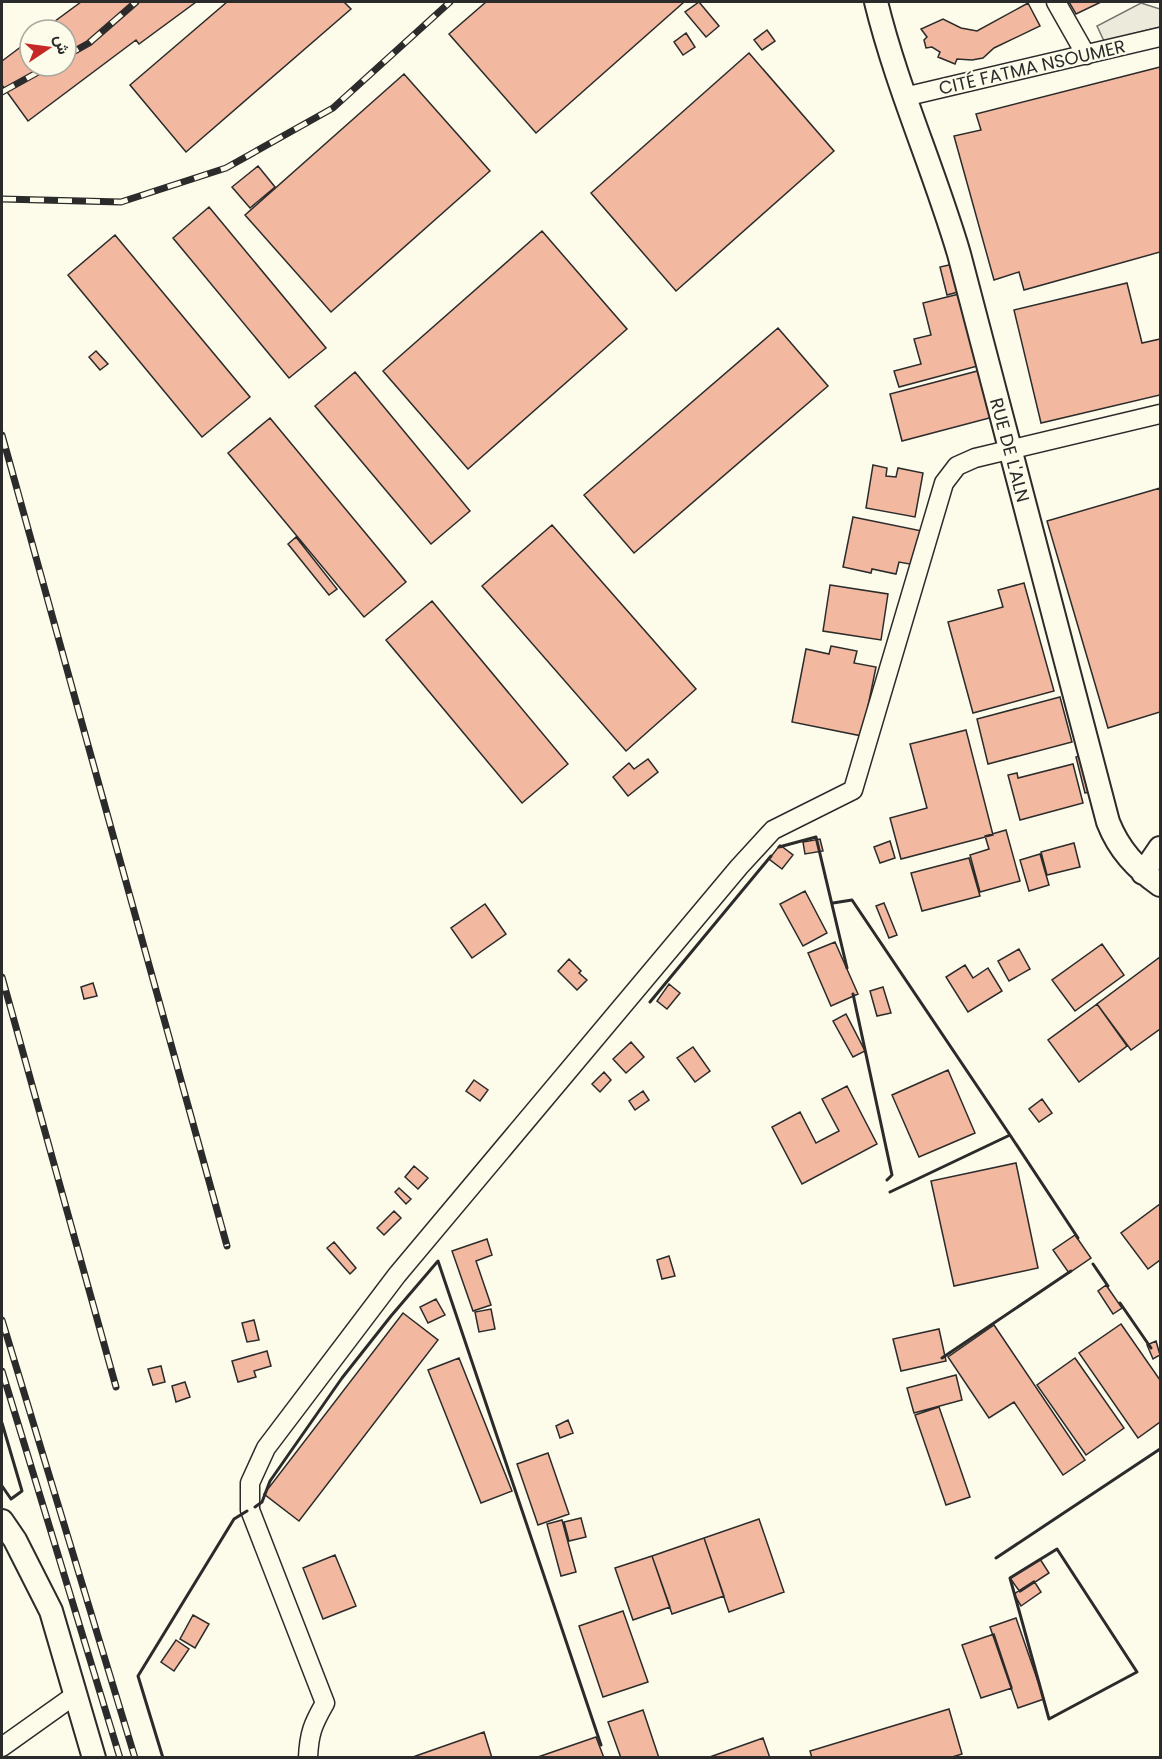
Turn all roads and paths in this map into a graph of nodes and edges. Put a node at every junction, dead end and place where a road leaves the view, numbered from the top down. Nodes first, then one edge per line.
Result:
1 (876, 2) edge
2 (1056, 2) edge
3 (1161, 37) edge
4 (1086, 55) junction
5 (904, 97) junction
6 (1159, 420) edge
7 (1010, 450) junction
8 (1161, 848) edge
9 (1152, 879) edge
10 (2, 1521) edge
11 (75, 1695) junction
12 (2, 1747) edge
13 (94, 1758) edge
14 (308, 1758) edge

1 - 5 street, RUE DE L'ALN
2 - 4 street
3 - 4 street, CITÉ FATMA NSOUMER
4 - 5 street, CITÉ FATMA NSOUMER
5 - 7 street, RUE DE L'ALN
6 - 7 street
7 - 9 street, RUE DE L'ALN
7 - 14 street
8 - 9 street
10 - 11 street
11 - 12 street
11 - 13 street

